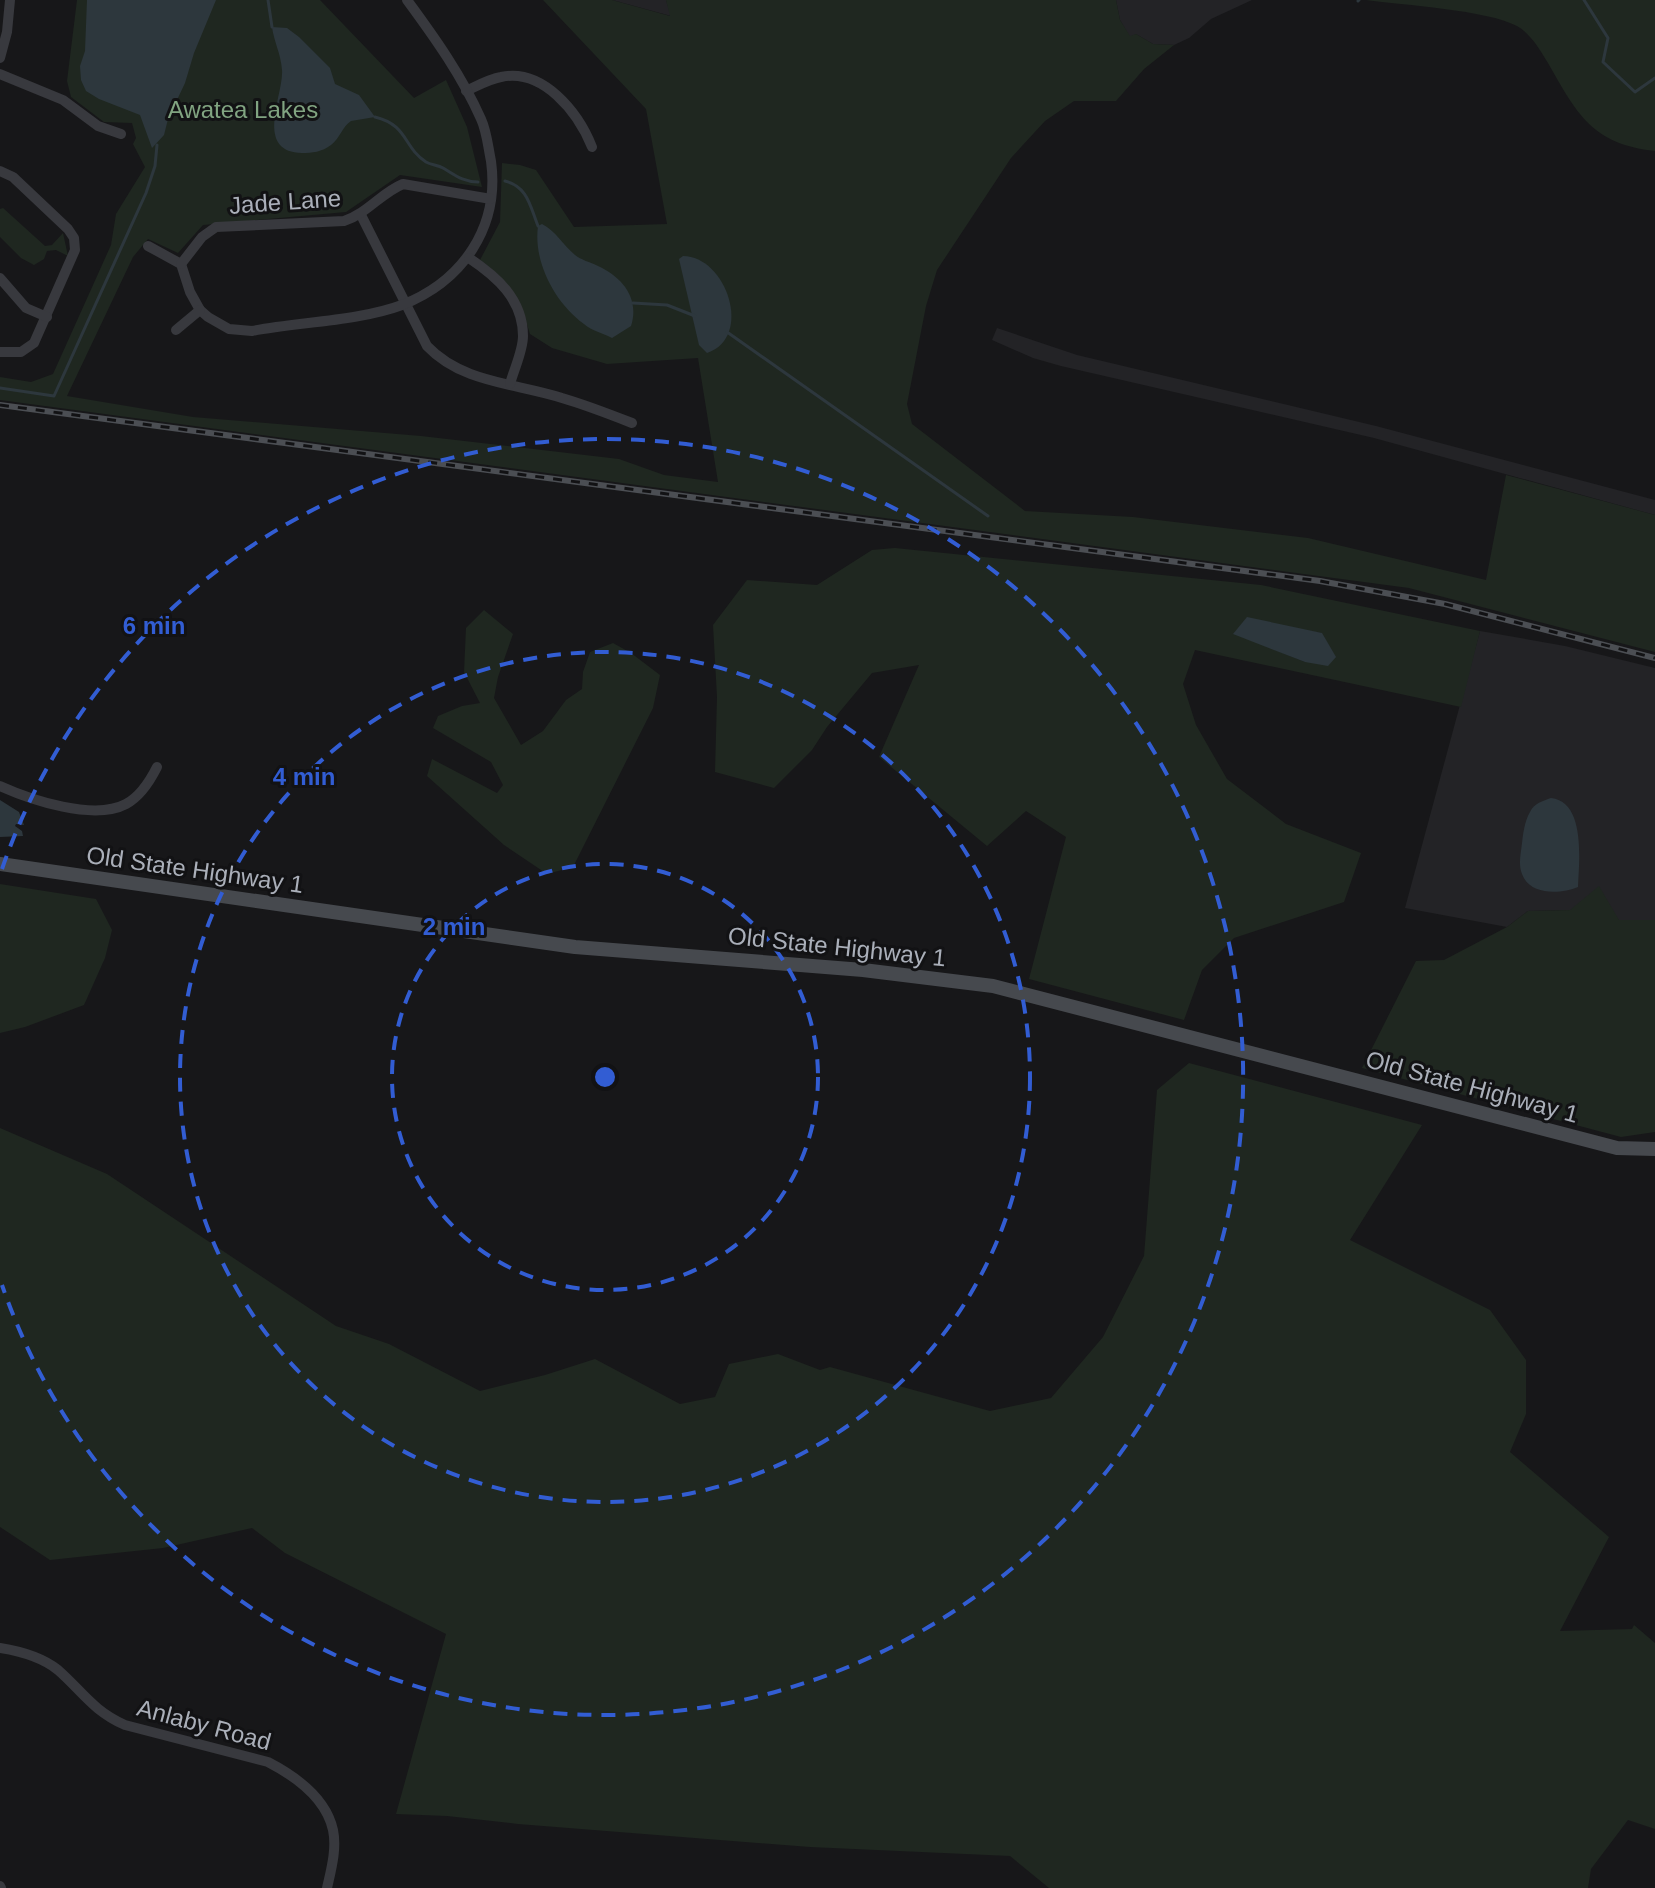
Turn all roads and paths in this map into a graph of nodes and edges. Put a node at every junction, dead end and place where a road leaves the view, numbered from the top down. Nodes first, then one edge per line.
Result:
1 (10, 0) edge
2 (407, 0) edge
3 (4, 20) edge
4 (0, 58) edge
5 (0, 74) edge
6 (466, 91) junction
7 (121, 134) dead end
8 (592, 147) dead end
9 (0, 171) edge
10 (491, 199) junction
11 (361, 215) junction
12 (148, 246) dead end
13 (469, 258) junction
14 (181, 264) junction
15 (0, 278) edge
16 (405, 304) junction
17 (200, 310) junction
18 (47, 317) junction
19 (176, 330) dead end
20 (0, 352) edge
21 (510, 384) junction
22 (632, 423) dead end
23 (157, 767) dead end
24 (0, 786) edge
25 (0, 864) edge
26 (1655, 1149) edge
27 (0, 1648) edge
28 (327, 1888) edge

1 - 3 street
2 - 6 street
3 - 4 street
5 - 7 street
6 - 8 street
6 - 10 street
9 - 18 street
10 - 11 street, Jade Lane
10 - 13 street
11 - 14 street, Jade Lane
11 - 16 street
12 - 14 street
13 - 16 street
13 - 21 street
14 - 17 street
15 - 18 street
16 - 17 street
16 - 21 street
17 - 19 street
18 - 20 street
21 - 22 street
23 - 24 street
25 - 26 main road, Old State Highway 1
27 - 28 street, Anlaby Road

